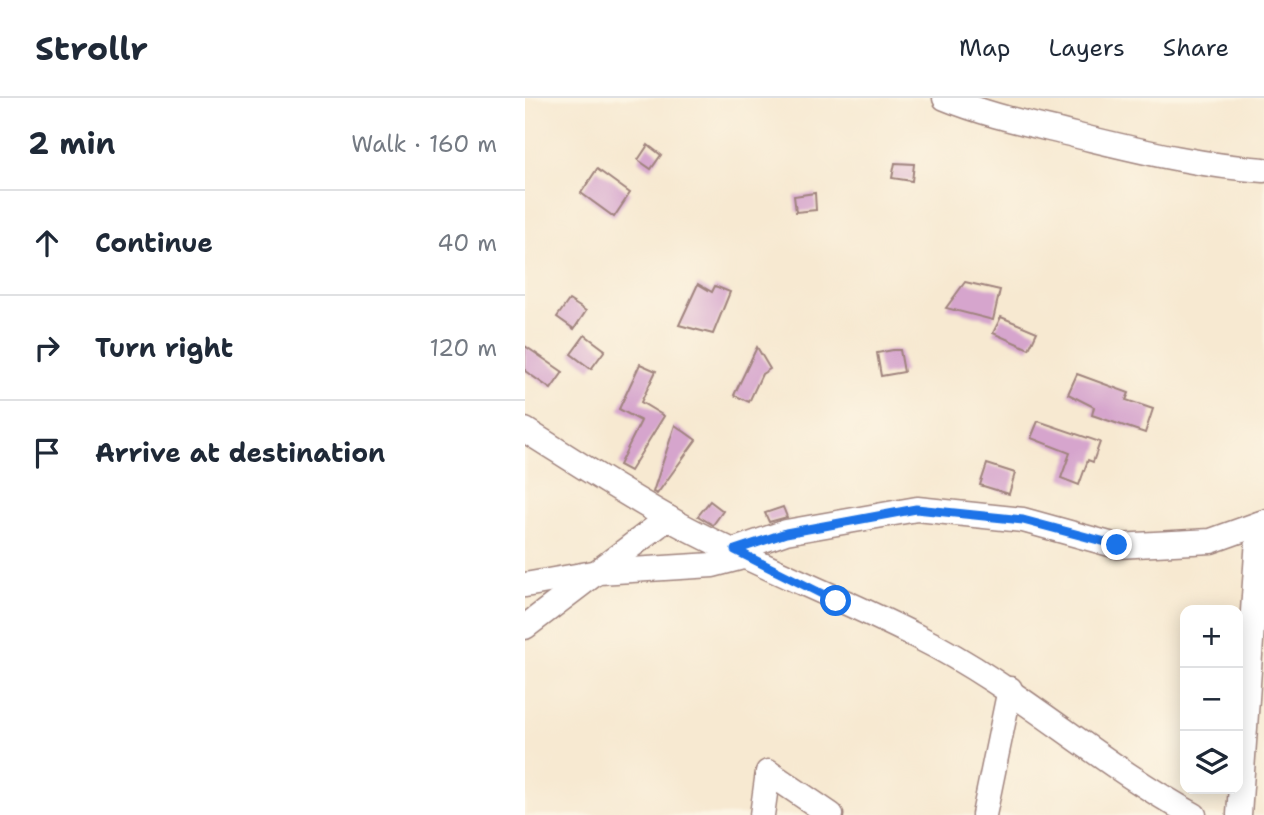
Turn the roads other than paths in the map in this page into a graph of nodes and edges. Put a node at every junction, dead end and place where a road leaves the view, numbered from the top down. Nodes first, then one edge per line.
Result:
1 (944, 98) edge
2 (1264, 170) edge
3 (525, 430) edge
4 (668, 517) junction
5 (1261, 523) edge
6 (741, 553) junction
7 (600, 572) junction
8 (525, 585) edge
9 (525, 626) edge
10 (1010, 689) junction
11 (762, 815) edge
12 (831, 815) edge
13 (984, 815) edge
14 (1194, 815) edge
15 (1239, 815) edge

1 - 2 street
3 - 4 street
4 - 6 street
4 - 7 street
5 - 6 street
5 - 15 street
6 - 7 street
6 - 10 street
7 - 8 street
7 - 9 street
10 - 13 street
10 - 14 street
11 - 12 street

